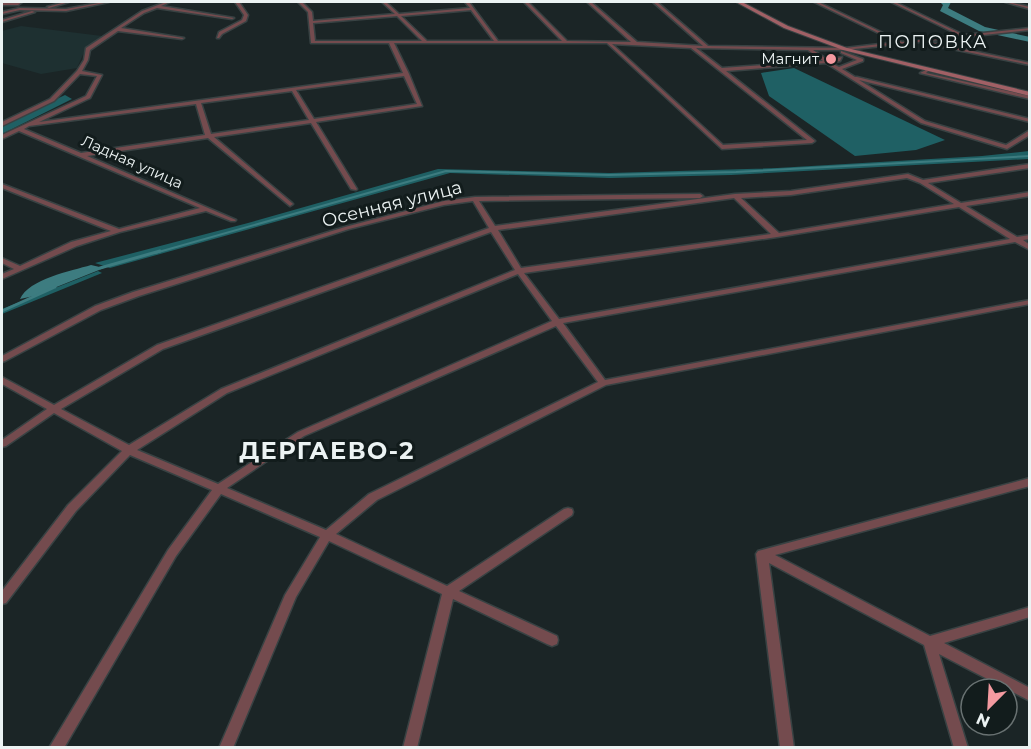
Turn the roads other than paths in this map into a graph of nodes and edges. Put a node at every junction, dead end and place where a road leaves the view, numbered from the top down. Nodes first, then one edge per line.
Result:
1 (20, 2) edge
2 (67, 2) edge
3 (107, 2) edge
4 (168, 2) edge
5 (237, 2) edge
6 (300, 2) edge
7 (384, 2) edge
8 (467, 2) edge
9 (526, 2) edge
10 (589, 2) edge
11 (655, 2) edge
12 (739, 2) edge
13 (816, 2) edge
14 (893, 2) edge
15 (1007, 2) edge
16 (2, 4) edge
17 (156, 7) junction
18 (1029, 8) edge
19 (43, 9) junction
20 (473, 9) junction
21 (2, 13) edge
22 (398, 14) junction
23 (232, 18) dead end
24 (2, 21) edge
25 (311, 22) junction
26 (116, 29) junction
27 (1029, 29) edge
28 (964, 36) junction
29 (218, 37) dead end
30 (182, 38) dead end
31 (922, 41) junction
32 (391, 42) junction
33 (426, 42) junction
34 (497, 42) junction
35 (566, 42) junction
36 (608, 42) junction
37 (701, 42) junction
38 (635, 43) junction
39 (902, 43) junction
40 (693, 47) junction
41 (707, 47) junction
42 (808, 48) junction
43 (845, 51) junction
44 (835, 54) junction
45 (787, 60) dead end
46 (826, 62) junction
47 (797, 64) junction
48 (1029, 64) edge
49 (838, 69) junction
50 (721, 70) junction
51 (79, 72) junction
52 (407, 74) junction
53 (849, 76) junction
54 (293, 89) junction
55 (1029, 96) edge
56 (198, 102) junction
57 (13, 108) dead end
58 (26, 112) junction
59 (312, 120) junction
60 (1029, 121) edge
61 (2, 124) edge
62 (27, 125) junction
63 (20, 129) junction
64 (1029, 132) edge
65 (207, 135) junction
66 (2, 137) edge
67 (82, 155) junction
68 (1029, 166) edge
69 (922, 182) junction
70 (2, 186) edge
71 (354, 189) dead end
72 (1029, 195) edge
73 (737, 196) junction
74 (475, 199) junction
75 (290, 204) dead end
76 (960, 205) junction
77 (205, 209) junction
78 (233, 220) dead end
79 (492, 229) junction
80 (118, 231) junction
81 (777, 235) junction
82 (1029, 237) edge
83 (1015, 239) junction
84 (1029, 248) edge
85 (2, 260) edge
86 (20, 269) junction
87 (519, 271) junction
88 (2, 277) edge
89 (1029, 302) edge
90 (557, 322) junction
91 (2, 359) edge
92 (2, 380) edge
93 (603, 383) junction
94 (55, 408) junction
95 (2, 444) edge
96 (129, 450) junction
97 (1029, 482) edge
98 (219, 488) junction
99 (568, 512) dead end
100 (327, 535) junction
101 (762, 554) junction
102 (449, 591) junction
103 (2, 598) edge
104 (1029, 612) edge
105 (552, 640) dead end
106 (929, 642) junction
107 (1029, 695) edge
108 (56, 747) edge
109 (226, 747) edge
110 (410, 747) edge
111 (787, 747) edge
112 (961, 747) edge

1 - 16 street
2 - 19 street
3 - 19 street
4 - 17 street
5 - 29 street
6 - 25 street
7 - 22 street
8 - 20 street
9 - 35 street
10 - 38 street
11 - 37 street
12 - 43 street
13 - 39 street
14 - 28 street
15 - 18 street
17 - 23 street
17 - 26 street
19 - 21 street
19 - 24 street
20 - 22 street
20 - 34 street
22 - 25 street
22 - 33 street
25 - 32 street
26 - 30 street
26 - 51 street
27 - 28 street
28 - 31 street
31 - 39 street
31 - 48 street
32 - 33 street
32 - 52 street
33 - 34 street
34 - 35 street
35 - 36 street
36 - 38 street
36 - 50 street
37 - 40 street
37 - 41 street
38 - 40 street
39 - 43 street
40 - 41 street
40 - 50 street
41 - 42 street
42 - 44 street
42 - 46 street
43 - 44 street
43 - 49 street
43 - 55 street
44 - 46 street
45 - 47 street
46 - 47 street
46 - 49 street
47 - 50 street
49 - 53 street
51 - 58 street
51 - 62 street
52 - 54 street
52 - 59 street
53 - 60 street
53 - 64 street
54 - 56 street
54 - 59 street
56 - 62 street
56 - 65 street
57 - 58 street
58 - 61 street
59 - 65 street
59 - 71 street
62 - 63 street
63 - 66 street
63 - 67 street, Ладная улица
65 - 67 street
65 - 75 street
67 - 77 street, Ладная улица
68 - 69 street
69 - 73 street
69 - 76 street
70 - 80 street
72 - 76 street
73 - 74 street
73 - 79 street
73 - 81 street
74 - 79 street, Осенняя улица
74 - 91 street, Осенняя улица
76 - 81 street
76 - 83 street
77 - 78 street, Ладная улица
77 - 80 street
79 - 87 street, Осенняя улица
79 - 94 street
80 - 86 street
81 - 87 street
82 - 83 street
83 - 84 street
83 - 90 street
85 - 86 street
86 - 88 street
87 - 90 street, Осенняя улица
87 - 96 street
89 - 93 street
90 - 93 street, Осенняя улица
90 - 98 street
92 - 94 street
93 - 100 street
94 - 95 street
94 - 96 street
96 - 98 street
96 - 103 street
97 - 101 street
98 - 100 street
98 - 108 street
99 - 102 street
100 - 102 street
100 - 109 street
101 - 106 street
101 - 111 street
102 - 105 street
102 - 110 street
104 - 106 street
106 - 107 street
106 - 112 street

